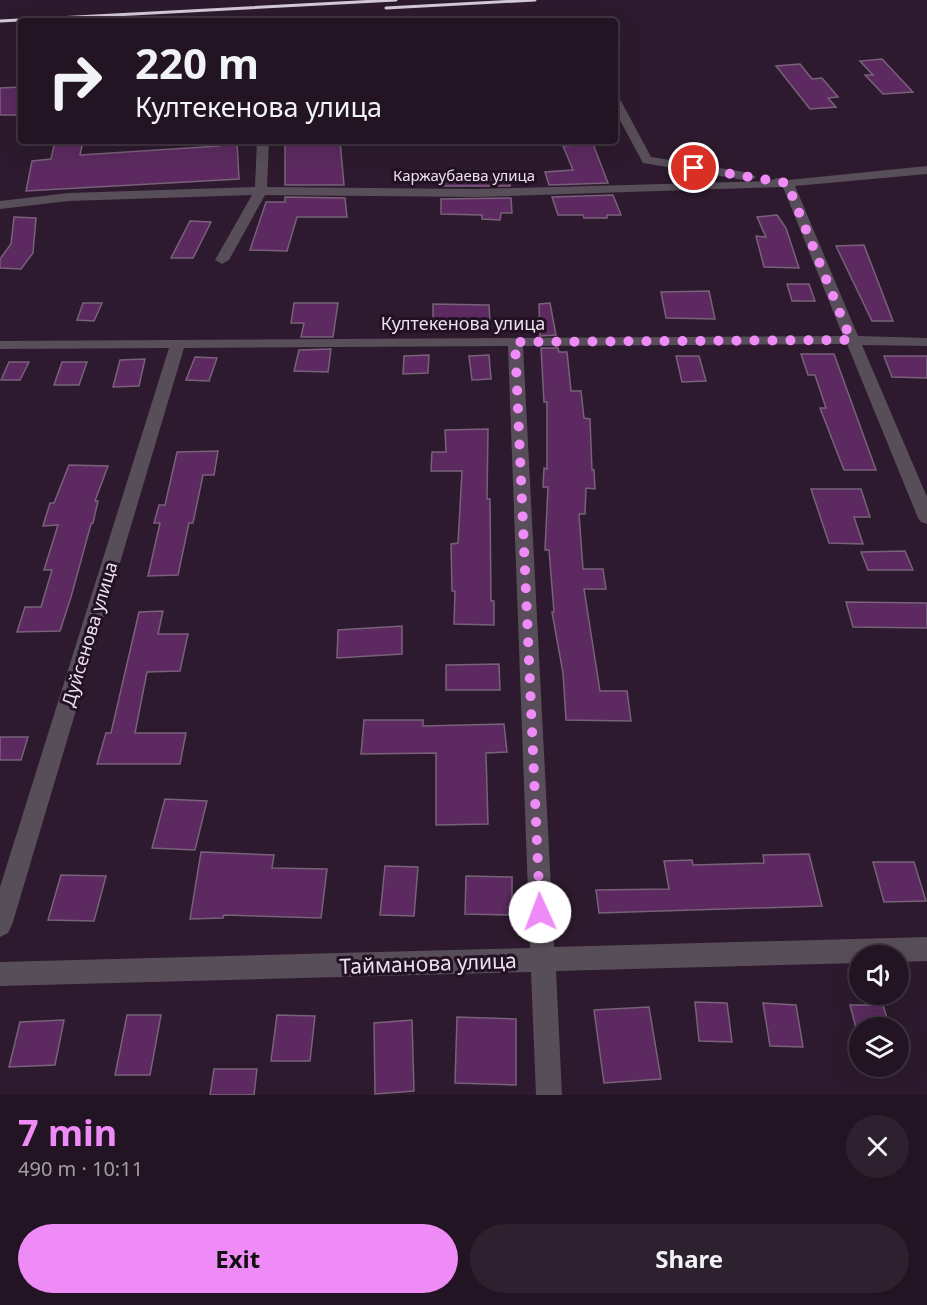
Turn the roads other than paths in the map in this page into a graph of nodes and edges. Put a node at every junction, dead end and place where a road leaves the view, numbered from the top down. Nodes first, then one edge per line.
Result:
1 (618, 107) edge
2 (263, 144) edge
3 (927, 170) edge
4 (650, 174) junction
5 (787, 183) junction
6 (261, 190) junction
7 (0, 205) edge
8 (222, 260) dead end
9 (851, 340) junction
10 (515, 342) junction
11 (927, 342) edge
12 (178, 344) junction
13 (0, 345) edge
14 (927, 518) edge
15 (0, 924) edge
16 (927, 949) edge
17 (542, 960) junction
18 (0, 974) edge
19 (549, 1095) edge

1 - 4 street
2 - 6 street
3 - 5 street, Каржаубаева улица
4 - 5 street
4 - 5 street, Каржаубаева улица
4 - 6 street, Каржаубаева улица
5 - 9 street
6 - 7 street, Каржаубаева улица
6 - 8 street
9 - 10 street, Култекенова улица
9 - 11 street, Култекенова улица
9 - 14 street
10 - 12 street, Култекенова улица
10 - 17 street
12 - 13 street, Култекенова улица
12 - 15 street, Дуйсенова улица
16 - 17 street, Тайманова улица
17 - 18 street, Тайманова улица
17 - 19 street

